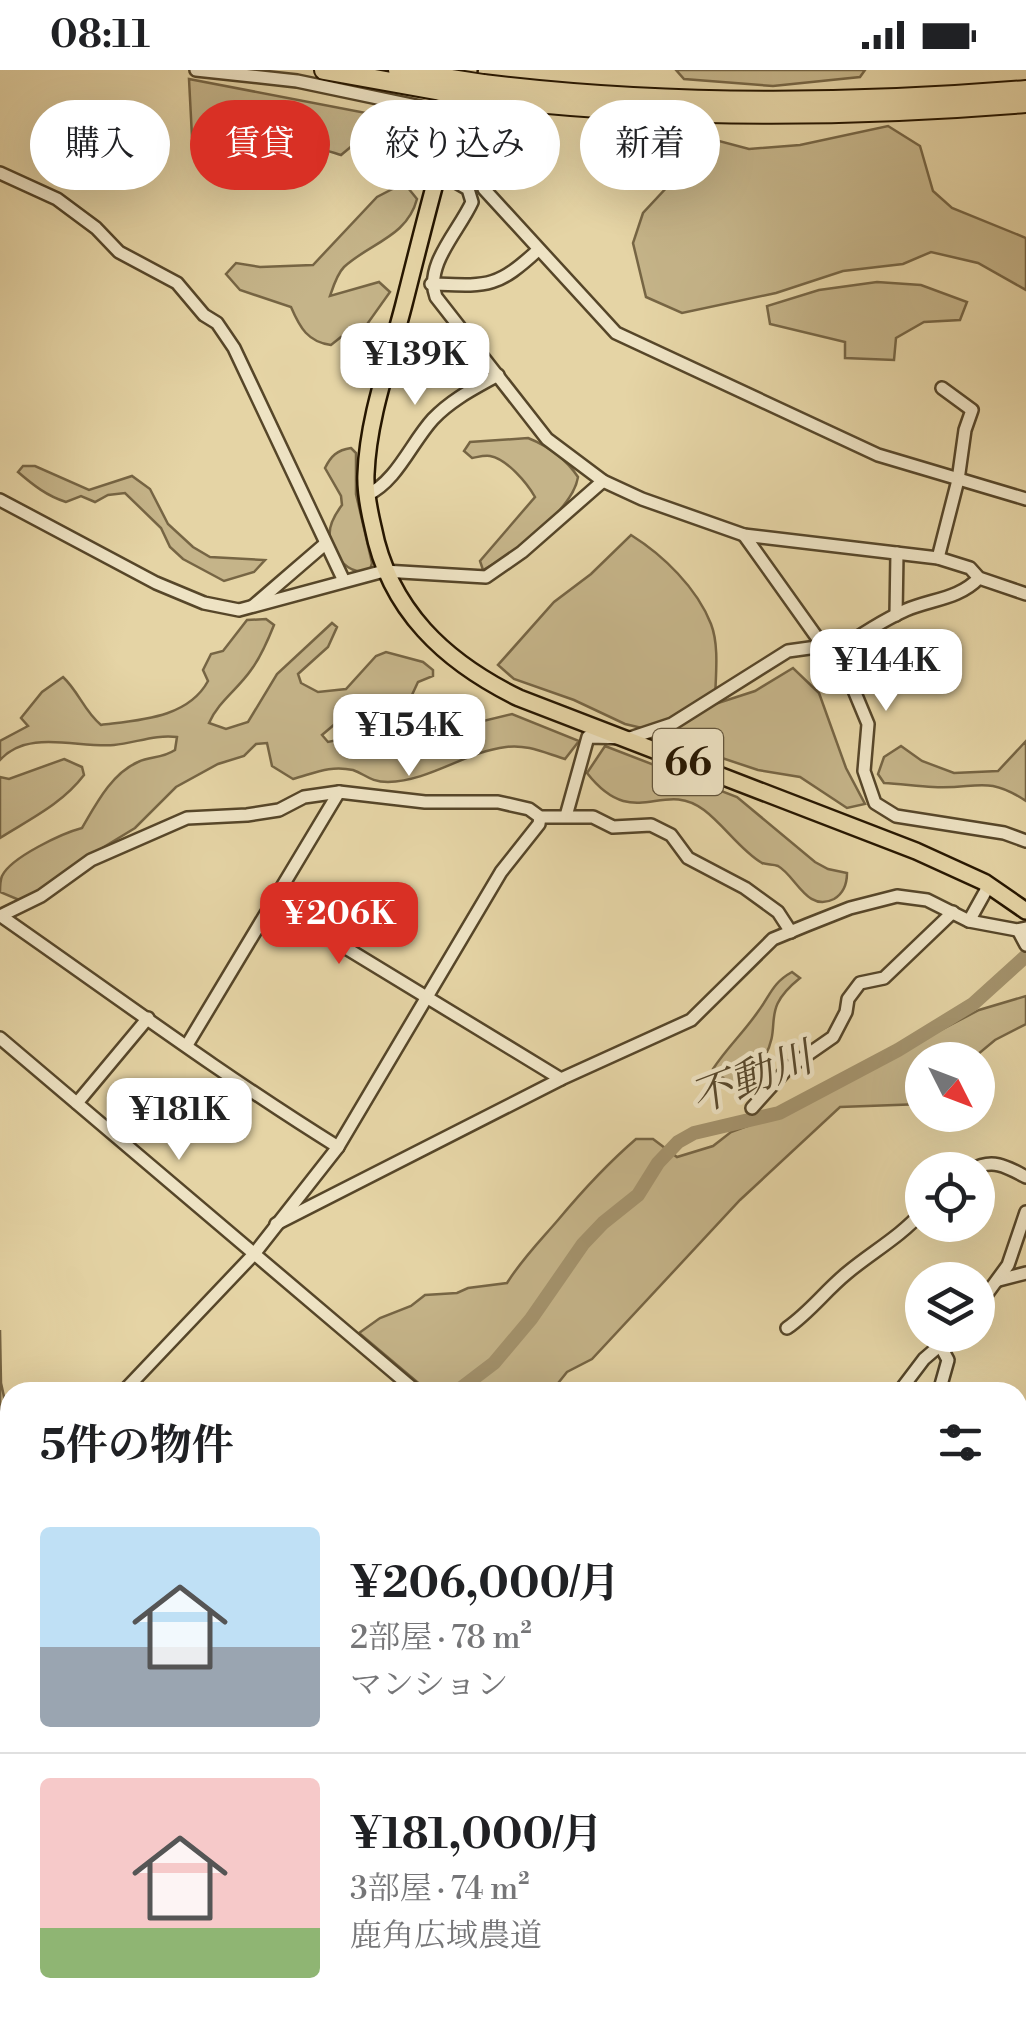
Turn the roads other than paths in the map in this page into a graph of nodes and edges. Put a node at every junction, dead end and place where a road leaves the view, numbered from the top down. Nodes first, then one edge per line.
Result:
1 (196, 70) edge
2 (324, 70) edge
3 (398, 70) edge
4 (469, 70) edge
5 (443, 85) junction
6 (481, 90) junction
7 (1026, 90) edge
8 (388, 100) edge
9 (459, 100) edge
10 (1026, 103) edge
11 (0, 173) edge
12 (433, 190) edge
13 (466, 190) edge
14 (466, 216) junction
15 (538, 250) junction
16 (431, 284) junction
17 (498, 375) junction
18 (942, 388) dead end
19 (958, 480) junction
20 (603, 481) junction
21 (367, 495) junction
22 (1026, 499) edge
23 (0, 500) edge
24 (744, 534) junction
25 (326, 544) junction
26 (896, 553) junction
27 (938, 558) junction
28 (384, 571) junction
29 (979, 578) junction
30 (344, 581) junction
31 (1026, 594) edge
32 (252, 608) junction
33 (896, 615) junction
34 (827, 651) junction
35 (625, 738) junction
36 (338, 792) junction
37 (566, 816) junction
38 (540, 817) junction
39 (899, 817) junction
40 (885, 839) junction
41 (1026, 840) edge
42 (989, 885) junction
43 (272, 903) junction
44 (1026, 910) edge
45 (953, 912) junction
46 (0, 916) edge
47 (969, 922) junction
48 (1022, 929) edge
49 (792, 932) junction
50 (1026, 945) edge
51 (428, 995) junction
52 (148, 1018) junction
53 (0, 1038) edge
54 (187, 1045) junction
55 (561, 1079) junction
56 (77, 1103) junction
57 (752, 1108) dead end
58 (338, 1147) junction
59 (995, 1163) edge
60 (1026, 1178) edge
61 (1026, 1212) edge
62 (276, 1224) junction
63 (905, 1231) edge
64 (254, 1254) junction
65 (1026, 1273) edge
66 (999, 1280) junction
67 (995, 1285) edge
68 (786, 1328) dead end
69 (932, 1352) edge
70 (944, 1352) edge
71 (132, 1382) edge
72 (405, 1382) edge
73 (907, 1382) edge
74 (942, 1382) edge

1 - 8 street
2 - 5 highway
3 - 5 highway
4 - 9 main road, 66
5 - 6 highway, bridge
6 - 7 highway
6 - 10 highway
11 - 25 street
12 - 21 main road, 66
13 - 14 street
14 - 15 street
14 - 16 street
15 - 16 street
15 - 19 street
16 - 17 street
17 - 20 street
17 - 21 street
18 - 19 street
19 - 22 street
19 - 27 street
20 - 24 street
20 - 28 street
21 - 28 main road, 66
23 - 32 street
24 - 26 street
24 - 34 street
25 - 30 street
25 - 32 street
26 - 27 street
26 - 33 street
27 - 29 street
28 - 30 street
28 - 35 main road, 66
29 - 31 street
29 - 33 street
30 - 32 street
33 - 34 street
34 - 35 street
34 - 39 street
35 - 37 street
35 - 40 main road, 66
36 - 38 street
36 - 43 street
36 - 46 street
37 - 38 street
37 - 49 street
38 - 51 street
39 - 40 street
39 - 41 street
40 - 42 main road, 66
42 - 44 main road, 66
42 - 47 street
43 - 51 street
43 - 54 street
45 - 47 street
45 - 49 street
45 - 57 street
46 - 52 street
47 - 48 street
48 - 50 street
49 - 55 street
51 - 55 street
51 - 58 street
52 - 54 street
52 - 56 street
53 - 56 street
54 - 58 street
55 - 62 street
56 - 64 street
58 - 62 street
59 - 60 street
61 - 66 street
62 - 64 street
63 - 68 street
64 - 71 street
64 - 72 street
65 - 66 street
66 - 67 street
69 - 73 street
70 - 74 street

